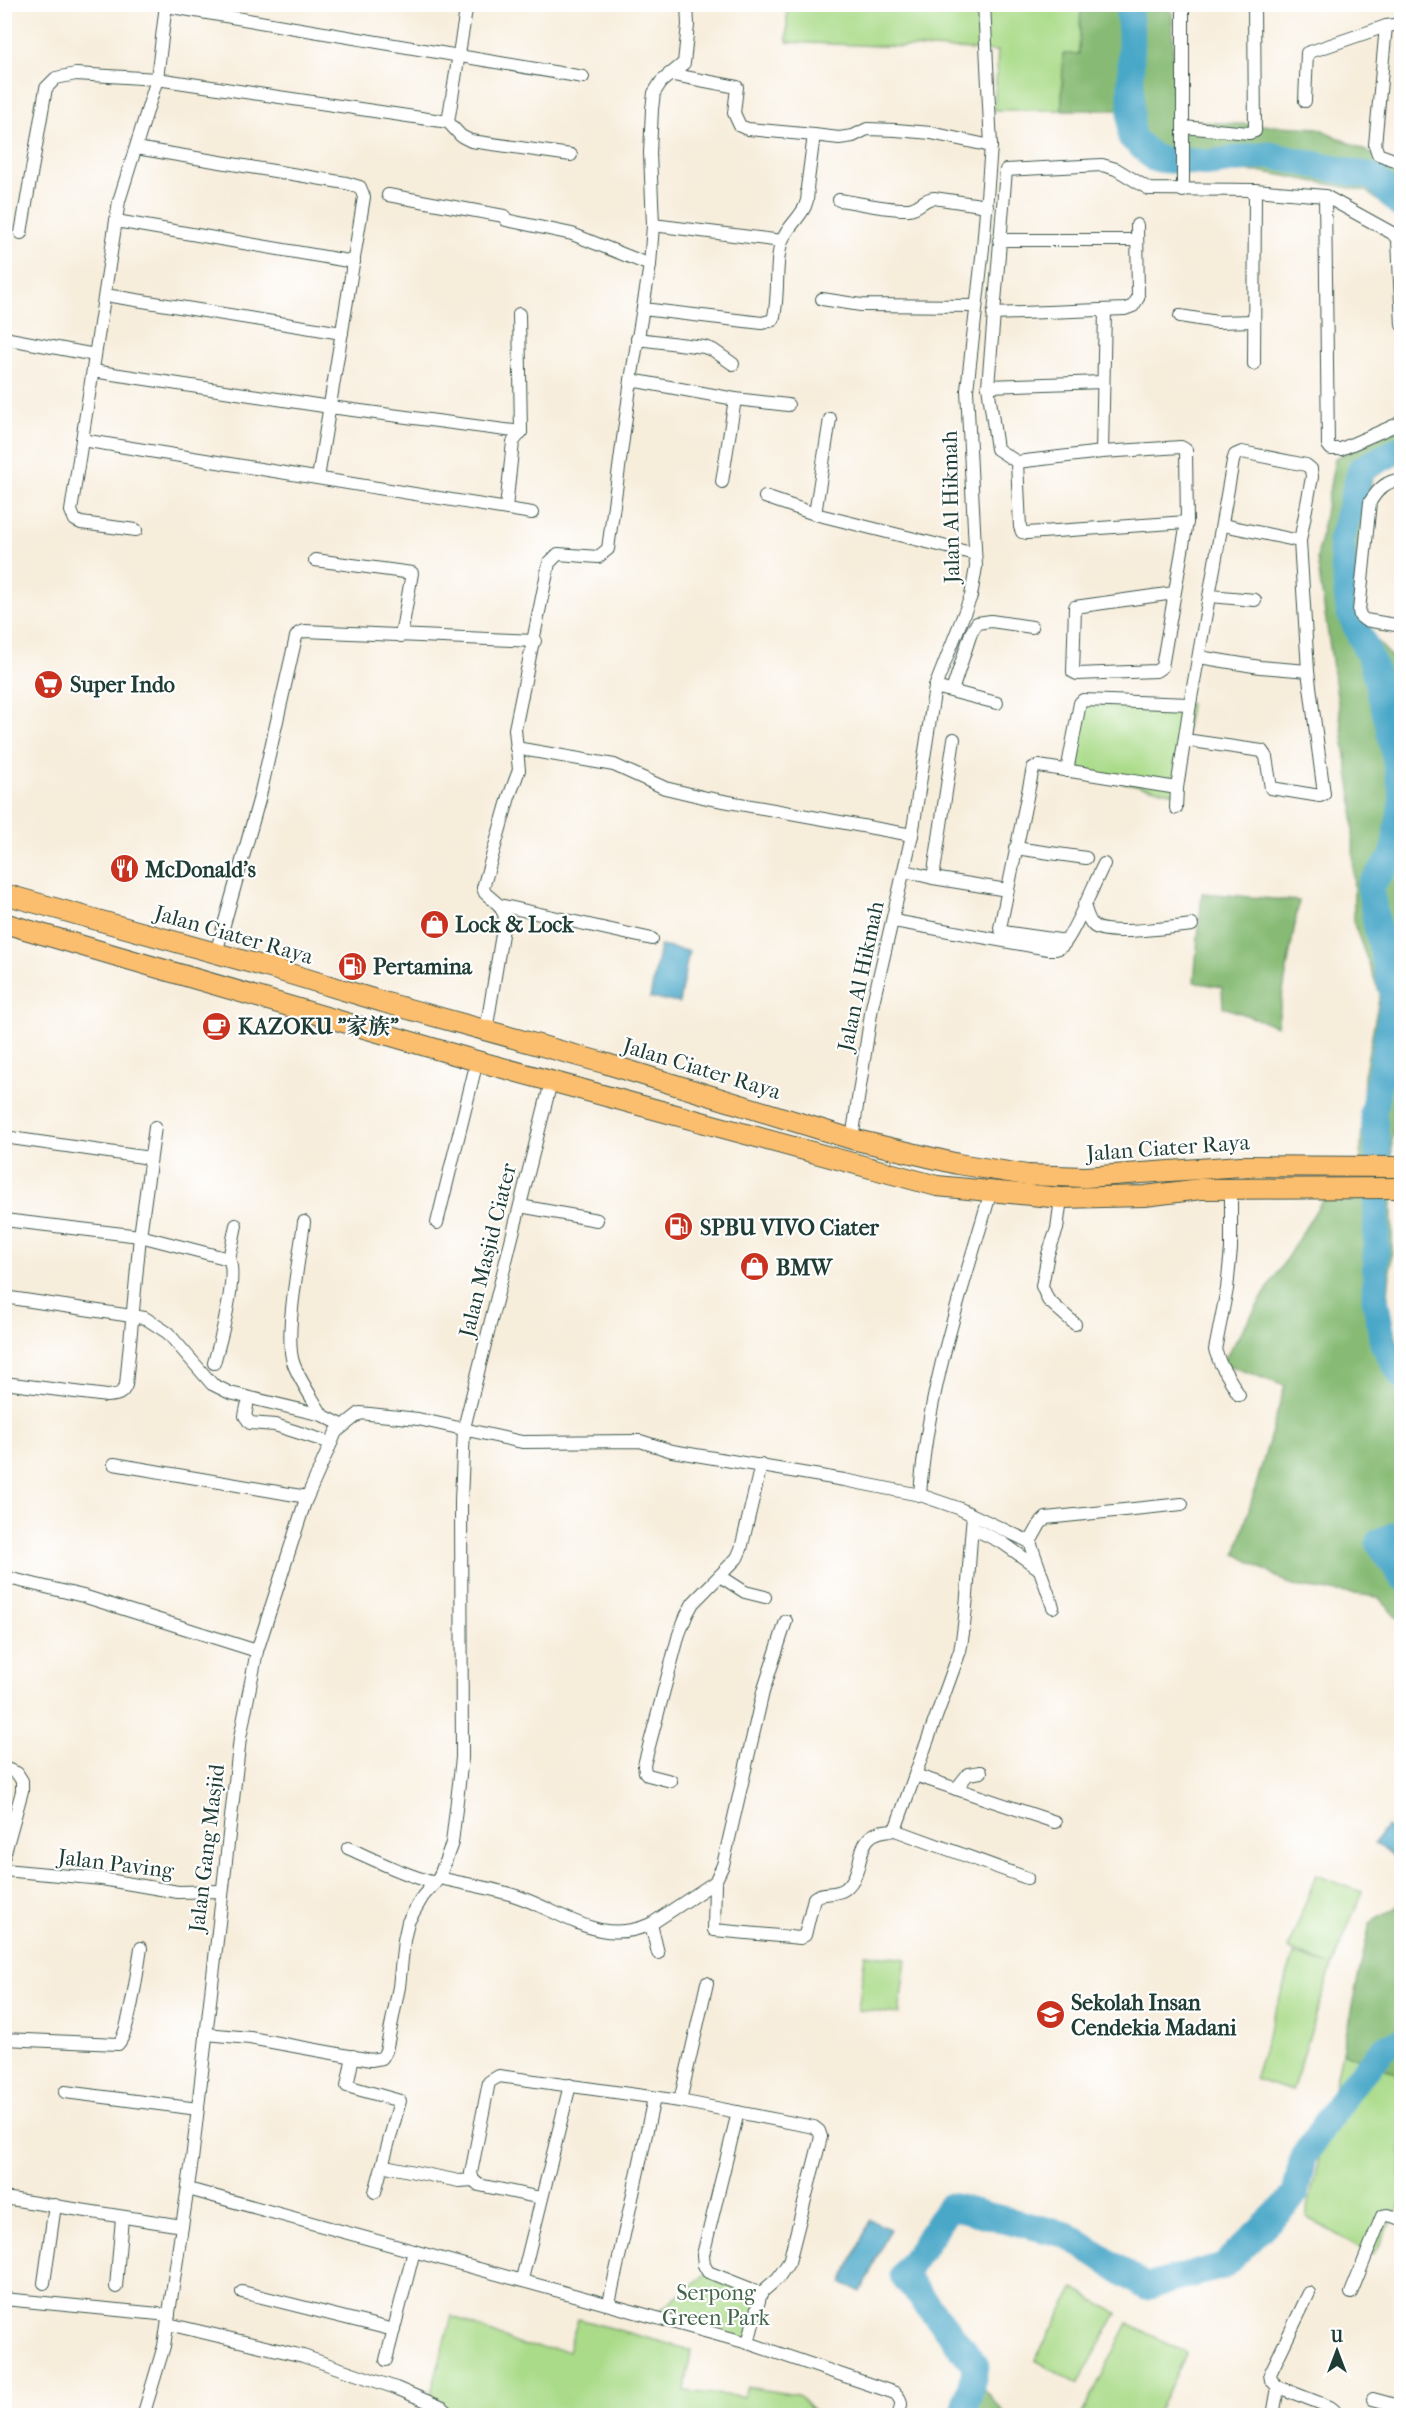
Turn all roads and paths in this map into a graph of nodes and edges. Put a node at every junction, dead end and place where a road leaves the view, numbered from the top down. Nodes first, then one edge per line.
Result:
1 (467, 4) edge
2 (687, 4) edge
3 (984, 4) edge
4 (1183, 4) edge
5 (1254, 4) edge
6 (166, 5) edge
7 (1401, 24) edge
8 (1386, 26) junction
9 (458, 54) junction
10 (669, 74) junction
11 (583, 77) dead end
12 (157, 79) junction
13 (1305, 101) dead end
14 (448, 122) junction
15 (1182, 132) junction
16 (814, 135) junction
17 (991, 146) junction
18 (136, 148) junction
19 (571, 155) dead end
20 (1401, 163) edge
21 (1183, 184) junction
22 (1254, 190) junction
23 (388, 195) dead end
24 (1325, 196) junction
25 (839, 200) dead end
26 (987, 206) junction
27 (116, 221) junction
28 (653, 225) junction
29 (1137, 225) dead end
30 (21, 232) dead end
31 (999, 240) junction
32 (1137, 240) junction
33 (782, 241) junction
34 (354, 262) junction
35 (650, 265) junction
36 (105, 295) junction
37 (822, 299) dead end
38 (975, 306) junction
39 (643, 309) junction
40 (1105, 310) junction
41 (519, 314) dead end
42 (993, 314) junction
43 (1180, 316) dead end
44 (1254, 321) junction
45 (1401, 325) edge
46 (342, 333) junction
47 (4, 338) edge
48 (637, 339) junction
49 (95, 355) junction
50 (733, 364) dead end
51 (1254, 364) dead end
52 (93, 371) junction
53 (630, 380) junction
54 (1103, 382) junction
55 (988, 386) junction
56 (735, 399) junction
57 (788, 405) dead end
58 (330, 407) junction
59 (830, 419) dead end
60 (1401, 420) edge
61 (521, 432) junction
62 (82, 440) junction
63 (1102, 452) junction
64 (1017, 462) junction
65 (318, 478) junction
66 (1401, 479) edge
67 (722, 482) dead end
68 (765, 497) dead end
69 (506, 508) junction
70 (532, 513) dead end
71 (815, 514) junction
72 (1187, 522) junction
73 (1223, 525) junction
74 (136, 530) dead end
75 (1300, 541) junction
76 (975, 554) junction
77 (315, 560) dead end
78 (1174, 593) junction
79 (1210, 596) junction
80 (1255, 600) dead end
81 (1032, 627) dead end
82 (1400, 628) edge
83 (401, 636) junction
84 (535, 641) junction
85 (1199, 657) junction
86 (1308, 671) junction
87 (935, 687) junction
88 (952, 691) junction
89 (997, 703) dead end
90 (1190, 704) junction
91 (954, 739) dead end
92 (1185, 740) junction
93 (516, 748) junction
94 (1067, 771) junction
95 (1177, 788) junction
96 (1176, 808) dead end
97 (912, 835) junction
98 (1015, 848) junction
99 (1086, 858) dead end
100 (1104, 864) dead end
101 (905, 871) junction
102 (933, 878) junction
103 (1007, 890) junction
104 (4, 894) edge
105 (499, 904) junction
106 (1084, 905) junction
107 (894, 921) junction
108 (4, 923) edge
109 (1192, 925) dead end
110 (652, 939) dead end
111 (1059, 940) dead end
112 (216, 953) junction
113 (307, 980) junction
114 (298, 1010) junction
115 (486, 1031) junction
116 (477, 1061) junction
117 (604, 1063) junction
118 (551, 1082) junction
119 (594, 1092) junction
120 (155, 1127) dead end
121 (4, 1137) edge
122 (852, 1139) junction
123 (150, 1158) junction
124 (1401, 1167) edge
125 (1231, 1188) junction
126 (1401, 1188) edge
127 (991, 1191) junction
128 (1061, 1198) junction
129 (520, 1206) junction
130 (4, 1220) edge
131 (597, 1220) dead end
132 (304, 1222) dead end
133 (437, 1223) dead end
134 (236, 1225) dead end
135 (140, 1236) junction
136 (230, 1259) junction
137 (4, 1297) edge
138 (132, 1317) junction
139 (1075, 1324) dead end
140 (214, 1363) dead end
141 (4, 1383) edge
142 (1239, 1395) dead end
143 (248, 1406) dead end
144 (322, 1415) junction
145 (342, 1425) junction
146 (464, 1428) junction
147 (331, 1443) junction
148 (114, 1464) dead end
149 (761, 1465) junction
150 (920, 1495) junction
151 (307, 1497) junction
152 (1182, 1504) dead end
153 (972, 1522) junction
154 (1030, 1542) junction
155 (1038, 1568) junction
156 (720, 1576) junction
157 (4, 1577) edge
158 (765, 1597) dead end
159 (1053, 1607) dead end
160 (786, 1621) dead end
161 (257, 1651) junction
162 (4, 1768) edge
163 (981, 1772) dead end
164 (915, 1775) junction
165 (671, 1781) dead end
166 (957, 1789) junction
167 (1055, 1822) dead end
168 (895, 1830) junction
169 (348, 1848) dead end
170 (4, 1856) edge
171 (4, 1870) edge
172 (1027, 1878) dead end
173 (437, 1881) junction
174 (715, 1882) junction
175 (222, 1891) junction
176 (651, 1924) junction
177 (141, 1948) dead end
178 (658, 1953) dead end
179 (707, 1983) dead end
180 (206, 2034) junction
181 (4, 2039) edge
182 (353, 2056) junction
183 (570, 2085) junction
184 (65, 2092) dead end
185 (654, 2098) junction
186 (680, 2101) junction
187 (198, 2109) junction
188 (738, 2112) junction
189 (390, 2167) dead end
190 (473, 2180) junction
191 (188, 2189) junction
192 (375, 2192) dead end
193 (4, 2198) edge
194 (541, 2198) junction
195 (55, 2205) junction
196 (122, 2218) junction
197 (1401, 2219) edge
198 (182, 2226) junction
199 (414, 2251) junction
200 (522, 2279) junction
201 (44, 2283) dead end
202 (116, 2287) dead end
203 (242, 2292) dead end
204 (761, 2293) junction
205 (1309, 2293) dead end
206 (1351, 2294) dead end
207 (4, 2299) edge
208 (609, 2303) junction
209 (168, 2319) junction
210 (394, 2330) junction
211 (748, 2343) junction
212 (386, 2361) dead end
213 (1278, 2387) junction
214 (1373, 2399) dead end
215 (1401, 2407) edge
216 (143, 2415) edge
217 (452, 2415) edge
218 (898, 2415) edge
219 (1273, 2415) edge
220 (1333, 2415) edge

1 - 9 street
2 - 10 street
3 - 17 street, Jalan Al Hikmah
4 - 15 street
5 - 15 street
6 - 9 street
6 - 12 street
7 - 8 street
8 - 13 street
8 - 20 street
9 - 11 street
9 - 14 street
10 - 16 street
10 - 28 street
12 - 14 street
12 - 18 street
12 - 30 street
14 - 19 street
15 - 21 street
16 - 17 street
16 - 33 street
17 - 26 street, Jalan Al Hikmah
18 - 27 street
18 - 34 street
21 - 22 street
21 - 31 street
22 - 24 street
22 - 44 street
23 - 35 street
24 - 45 street
24 - 60 street
25 - 26 street
26 - 38 street, Jalan Al Hikmah
27 - 34 street
27 - 36 street
28 - 33 street
28 - 35 street
29 - 32 street
31 - 32 street
31 - 42 street
32 - 40 street
33 - 39 street
34 - 46 street
35 - 39 street
36 - 46 street
36 - 49 street
37 - 38 street
38 - 76 street, Jalan Al Hikmah
39 - 48 street
40 - 42 street
40 - 54 street
41 - 61 street
42 - 55 street
43 - 44 street
44 - 51 street
46 - 58 street
47 - 49 street
48 - 50 street
48 - 53 street
49 - 52 street
52 - 58 street
52 - 62 street
53 - 56 street
53 - 84 street
54 - 55 street
54 - 63 street
55 - 64 street
56 - 57 street
56 - 67 street
58 - 61 street
58 - 65 street
59 - 71 street
61 - 69 street
62 - 65 street
62 - 74 street
63 - 64 street
63 - 72 street
64 - 72 street
65 - 69 street
66 - 82 street
68 - 71 street
69 - 70 street
71 - 76 street
72 - 78 street
73 - 75 street
73 - 75 street
73 - 79 street
75 - 86 street
76 - 87 street, Jalan Al Hikmah
77 - 83 street
78 - 78 street
79 - 80 street
79 - 85 street
81 - 88 street
83 - 84 street
83 - 112 street
84 - 93 street
85 - 86 street
85 - 90 street
86 - 92 street
87 - 88 street
87 - 97 street, Jalan Al Hikmah
88 - 89 street
90 - 92 street
90 - 94 street
91 - 102 street
92 - 95 street
93 - 97 street
93 - 105 street
94 - 95 street
94 - 98 street
95 - 96 street
97 - 101 street, Jalan Al Hikmah
98 - 99 street
98 - 103 street
100 - 106 street
101 - 102 street
101 - 107 street, Jalan Al Hikmah
102 - 103 street
103 - 111 street
104 - 112 main road, Jalan Ciater Raya
105 - 110 street
105 - 115 street
106 - 107 street
106 - 109 street
107 - 122 street, Jalan Al Hikmah
108 - 114 main road, Jalan Ciater Raya
112 - 113 main road, Jalan Ciater Raya
113 - 114 main road
113 - 115 main road, Jalan Ciater Raya
114 - 116 main road, Jalan Ciater Raya
115 - 117 main road, Jalan Ciater Raya
116 - 118 main road, Jalan Ciater Raya
116 - 133 street
117 - 119 main road
117 - 122 main road, Jalan Ciater Raya
118 - 119 main road, Jalan Ciater Raya
118 - 129 street, Jalan Masjid Ciater
119 - 127 main road, Jalan Ciater Raya
120 - 123 street
121 - 123 street
122 - 124 main road, Jalan Ciater Raya
123 - 135 street
125 - 126 main road, Jalan Ciater Raya
125 - 128 main road, Jalan Ciater Raya
125 - 142 street
127 - 128 main road, Jalan Ciater Raya
127 - 150 street
128 - 139 street
129 - 131 street
129 - 146 street, Jalan Masjid Ciater
130 - 135 street
132 - 144 street
134 - 136 street
135 - 136 street
135 - 138 street
136 - 140 street
137 - 138 street
138 - 141 street
138 - 144 street
143 - 147 street
144 - 145 street
145 - 146 street
145 - 147 street, Jalan Gang Masjid
146 - 149 street
146 - 173 street, Jalan Masjid Ciater
147 - 151 street, Jalan Gang Masjid
148 - 151 street
149 - 150 street
149 - 156 street
150 - 153 street
151 - 161 street, Jalan Gang Masjid
152 - 154 street
153 - 154 street
153 - 155 street
153 - 164 street
154 - 155 street
155 - 159 street
156 - 158 street
156 - 165 street
157 - 161 street
160 - 174 street
161 - 175 street, Jalan Gang Masjid
162 - 170 street
163 - 166 street
164 - 166 street
164 - 168 street
166 - 167 street
168 - 172 street
168 - 174 street
169 - 173 street
171 - 175 street, Jalan Paving
173 - 176 street
173 - 182 street, Jalan Masjid Ciater
174 - 176 street
175 - 180 street, Jalan Gang Masjid
176 - 178 street
177 - 181 street
179 - 186 street
180 - 182 street
180 - 187 street, Jalan Gang Masjid
182 - 192 street
183 - 185 street
183 - 190 street
183 - 194 street
184 - 187 street
185 - 186 street
185 - 208 street
186 - 188 street
187 - 191 street, Jalan Gang Masjid
188 - 204 street
188 - 204 street
189 - 190 street
190 - 194 street
191 - 198 street, Jalan Gang Masjid
191 - 199 street
193 - 195 street
194 - 200 street
195 - 196 street
195 - 201 street
196 - 198 street
196 - 202 street
197 - 206 street
198 - 209 street, Jalan Gang Masjid
199 - 200 street
199 - 210 street
200 - 208 street
203 - 210 street
204 - 211 street
205 - 213 street
207 - 209 street
208 - 211 street
209 - 216 street, Jalan Gang Masjid
209 - 217 street
210 - 212 street
211 - 218 street
213 - 219 street
213 - 220 street
214 - 215 street

